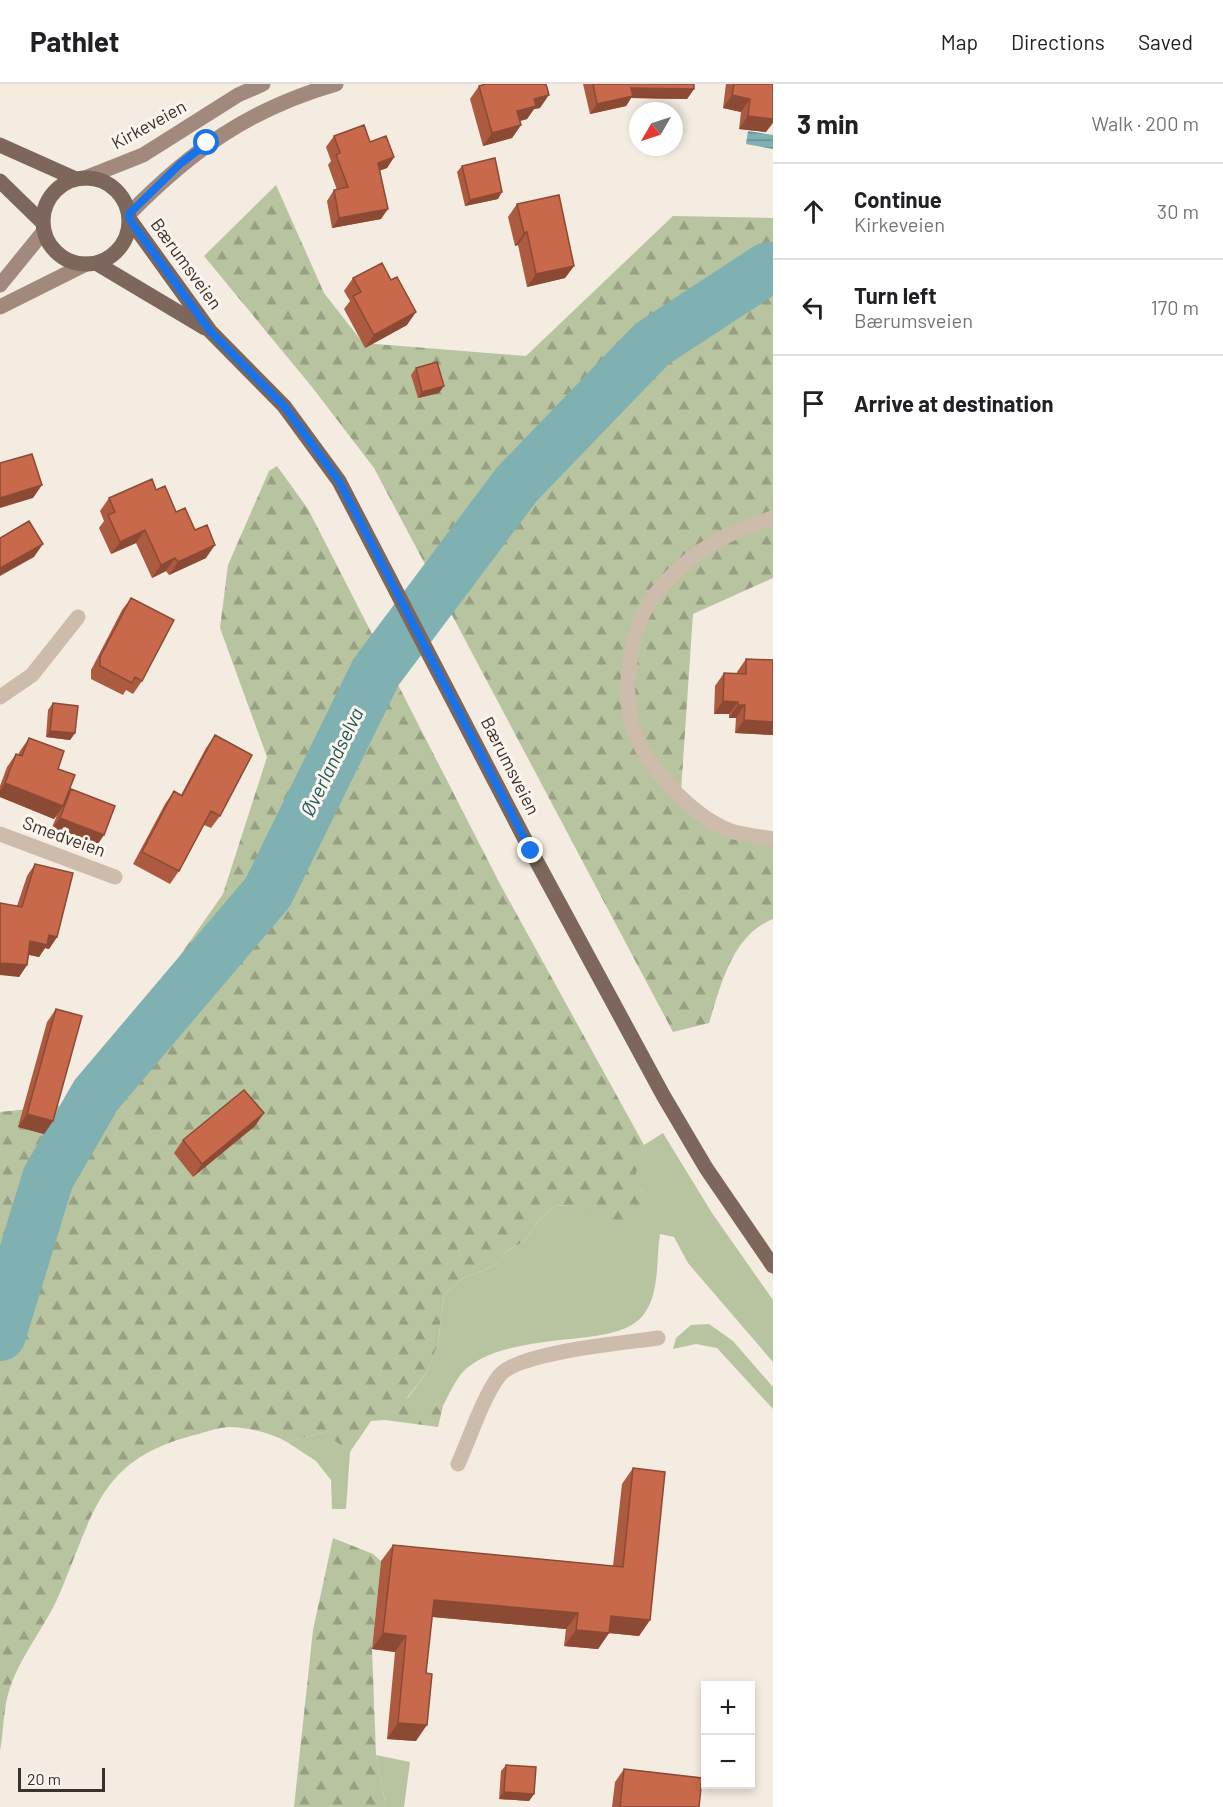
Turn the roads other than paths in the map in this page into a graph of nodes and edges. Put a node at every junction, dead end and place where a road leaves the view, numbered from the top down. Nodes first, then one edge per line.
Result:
1 (263, 84) edge
2 (336, 84) edge
3 (304, 88) edge
4 (0, 145) edge
5 (80, 179) junction
6 (0, 182) edge
7 (129, 217) junction
8 (44, 227) junction
9 (91, 264) junction
10 (0, 285) edge
11 (0, 307) edge
12 (210, 331) junction
13 (773, 518) edge
14 (78, 617) dead end
15 (0, 697) edge
16 (0, 834) edge
17 (773, 839) edge
18 (115, 877) dead end
19 (773, 1266) edge
20 (658, 1338) dead end
21 (458, 1464) dead end

1 - 5 main road, Kirkeveien
2 - 3 main road
3 - 7 main road
4 - 5 main road
5 - 7 main road
5 - 8 main road
6 - 8 main road
7 - 9 main road
7 - 12 main road, Bærumsveien
8 - 9 main road
8 - 10 main road
9 - 11 main road
9 - 12 main road, Bærumsveien
12 - 19 main road, Bærumsveien
13 - 17 street
14 - 15 street
16 - 18 street, Smedveien
20 - 21 street

